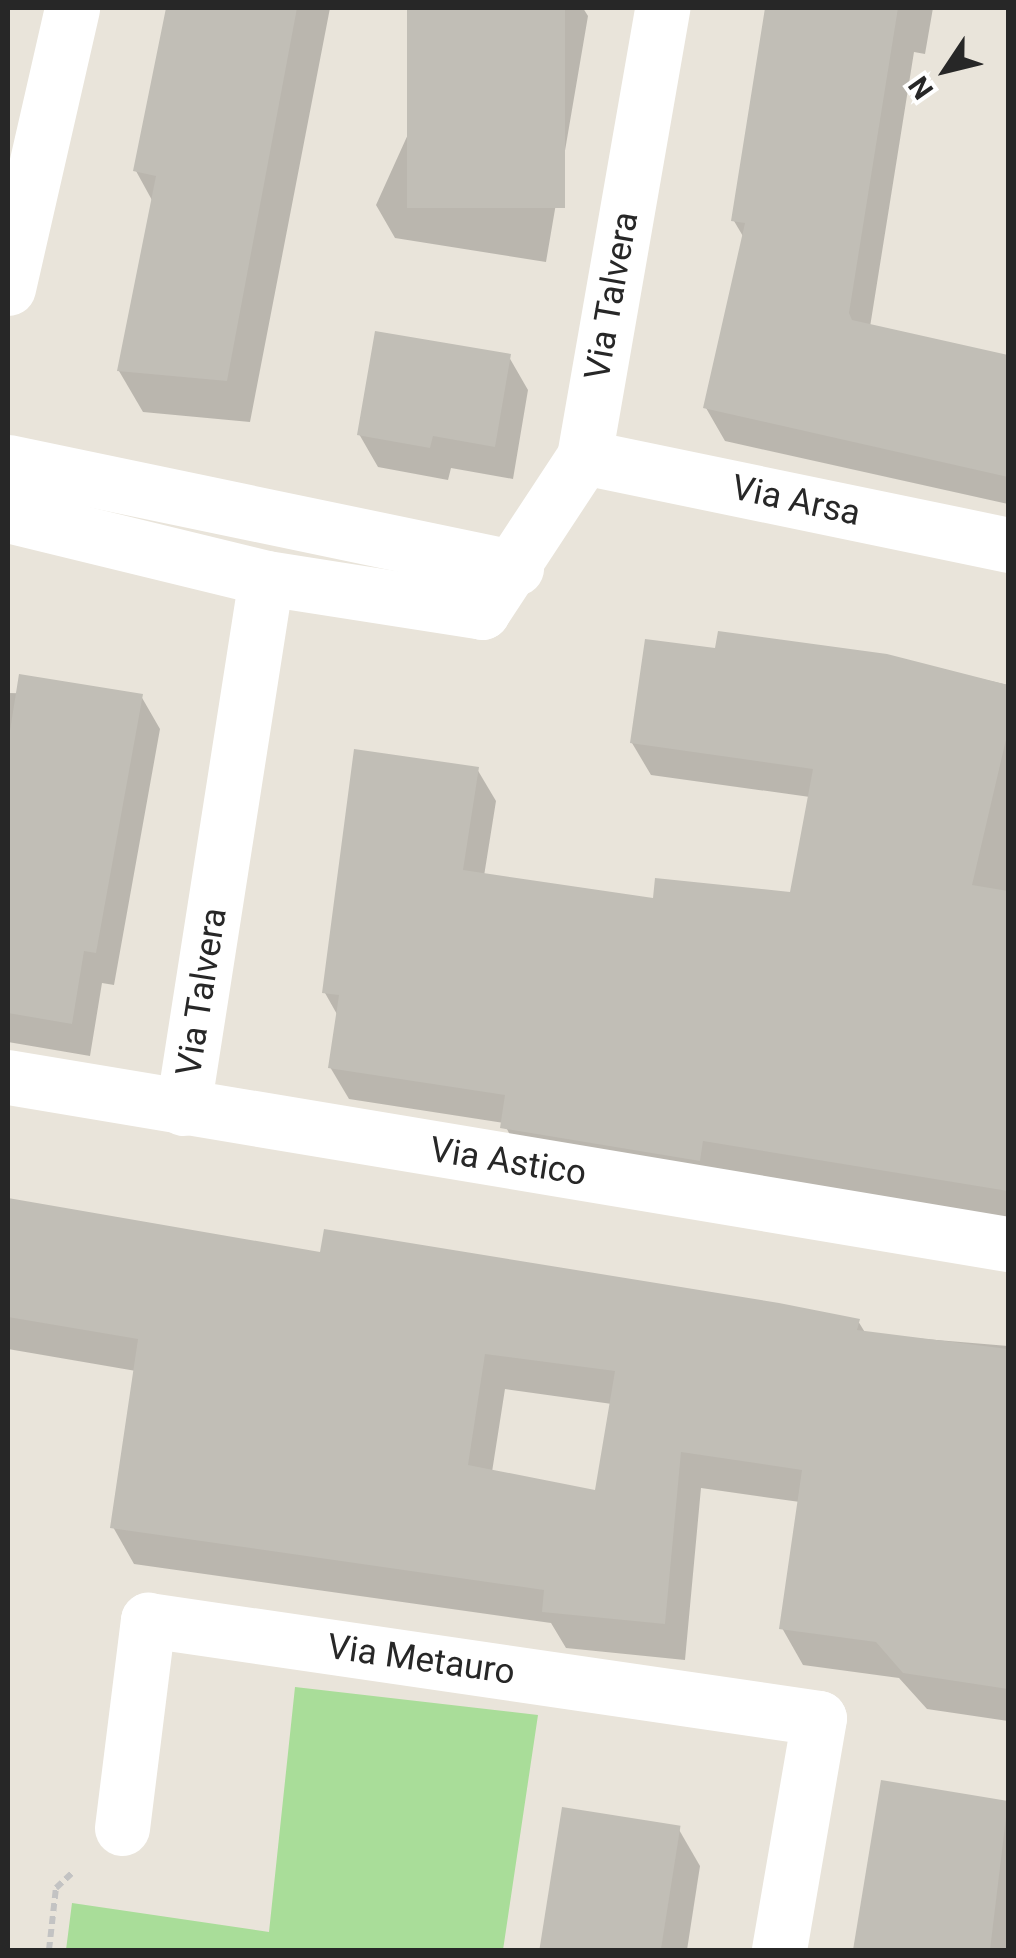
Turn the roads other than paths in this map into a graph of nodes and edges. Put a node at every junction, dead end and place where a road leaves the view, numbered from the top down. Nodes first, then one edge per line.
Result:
1 (72, 8) edge
2 (662, 8) edge
3 (8, 288) edge
4 (584, 457) junction
5 (8, 462) edge
6 (8, 514) edge
7 (1008, 544) edge
8 (516, 568) junction
9 (266, 578) junction
10 (8, 1077) edge
11 (184, 1108) junction
12 (1008, 1244) edge
13 (122, 1828) road end
14 (779, 1950) edge

1 - 3 street
2 - 4 street, Via Talvera
4 - 7 street, Via Arsa
4 - 8 street, Via Talvera
5 - 8 street
6 - 9 street, Via Talvera
8 - 9 street, Via Talvera
9 - 11 street, Via Talvera
10 - 11 street, Via Astico
11 - 12 street, Via Astico
13 - 14 street, Via Metauro

